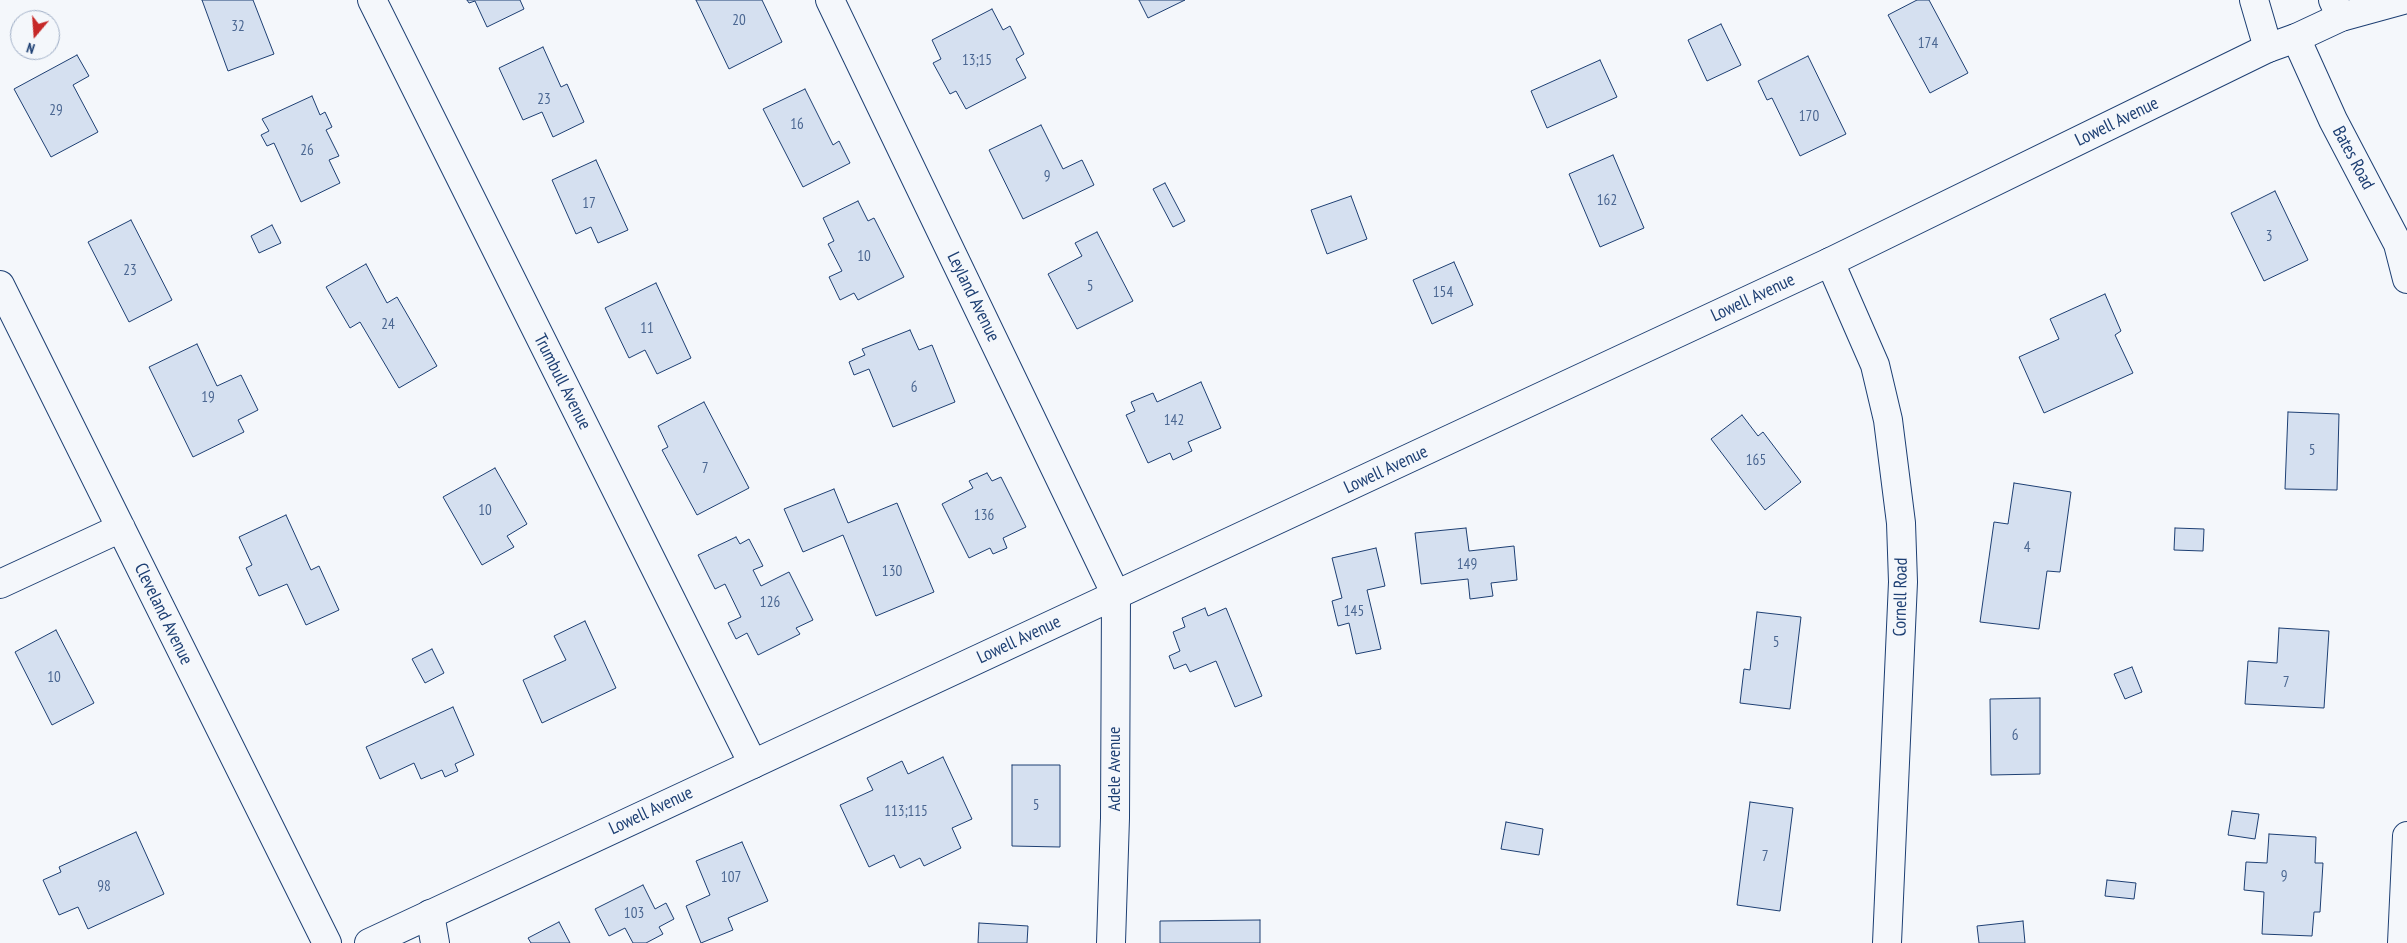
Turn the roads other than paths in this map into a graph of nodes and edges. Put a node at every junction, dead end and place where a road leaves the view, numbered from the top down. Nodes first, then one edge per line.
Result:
1 (372, 0) edge
2 (830, 0) edge
3 (2254, 0) edge
4 (2403, 0) edge
5 (2337, 9) edge
6 (2296, 38) junction
7 (2268, 48) junction
8 (1830, 262) junction
9 (2407, 279) edge
10 (0, 285) edge
11 (121, 528) junction
12 (0, 584) edge
13 (1116, 595) junction
14 (752, 764) junction
15 (2407, 836) edge
16 (430, 914) junction
17 (327, 943) edge
18 (369, 943) edge
19 (435, 943) edge
20 (1111, 943) edge
21 (1887, 943) edge
22 (2402, 943) edge

1 - 14 street, Trumbull Avenue
2 - 13 street, Leyland Avenue
3 - 7 street
4 - 5 street, Lowell Avenue
5 - 6 street, Lowell Avenue
6 - 7 street, Lowell Avenue
6 - 9 street, Bates Road
7 - 8 street, Lowell Avenue
8 - 13 street, Lowell Avenue
8 - 21 street, Cornell Road
10 - 11 street, Cleveland Avenue
11 - 12 street
11 - 17 street, Cleveland Avenue
13 - 14 street, Lowell Avenue
13 - 20 street, Adele Avenue
14 - 16 street, Lowell Avenue
15 - 22 street
16 - 18 street, Lowell Avenue
16 - 19 street

